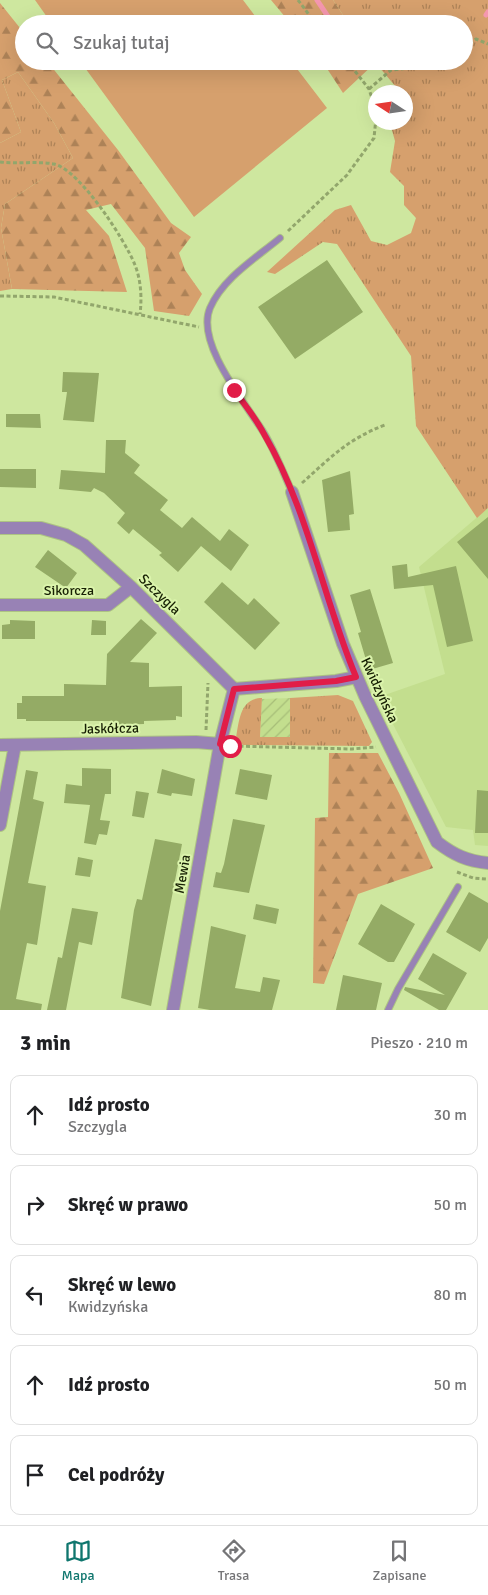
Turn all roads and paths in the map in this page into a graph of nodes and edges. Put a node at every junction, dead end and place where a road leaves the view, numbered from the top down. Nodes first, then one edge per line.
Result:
1 (298, 0) edge
2 (309, 15) edge
3 (473, 41) edge
4 (488, 44) edge
5 (354, 70) edge
6 (391, 70) edge
7 (374, 85) edge
8 (368, 88) edge
9 (375, 130) edge
10 (0, 162) edge
11 (280, 238) joint
12 (0, 296) edge
13 (140, 314) junction
14 (206, 329) junction
15 (385, 425) dead end
16 (292, 492) junction
17 (0, 528) edge
18 (131, 587) junction
19 (0, 605) edge
20 (213, 667) junction
21 (356, 677) junction
22 (234, 689) junction
23 (234, 737) dead end
24 (206, 742) junction
25 (388, 742) junction
26 (0, 744) edge
27 (15, 745) junction
28 (226, 745) junction
29 (0, 825) edge
30 (488, 863) edge
31 (458, 887) dead end
32 (173, 1010) edge
33 (388, 1010) edge

1 - 2 path
3 - 4 path
5 - 8 path
6 - 7 path
9 - 11 path
10 - 13 path
11 - 14 lane
12 - 13 path
13 - 14 path
14 - 16 lane
15 - 16 path
16 - 21 street, Kwidzyńska
17 - 18 street, Szczygla
18 - 19 street, Sikorcza
18 - 20 street, Szczygla
20 - 22 street, Szczygla
20 - 24 path
21 - 22 street
21 - 25 street, Kwidzyńska
22 - 28 street
23 - 28 path
24 - 27 street, Jaskółcza
24 - 28 street, Jaskółcza
25 - 28 path
25 - 30 street, Kwidzyńska
26 - 27 street, Jaskółcza
27 - 29 street
28 - 32 street, Mewia
31 - 33 lane

